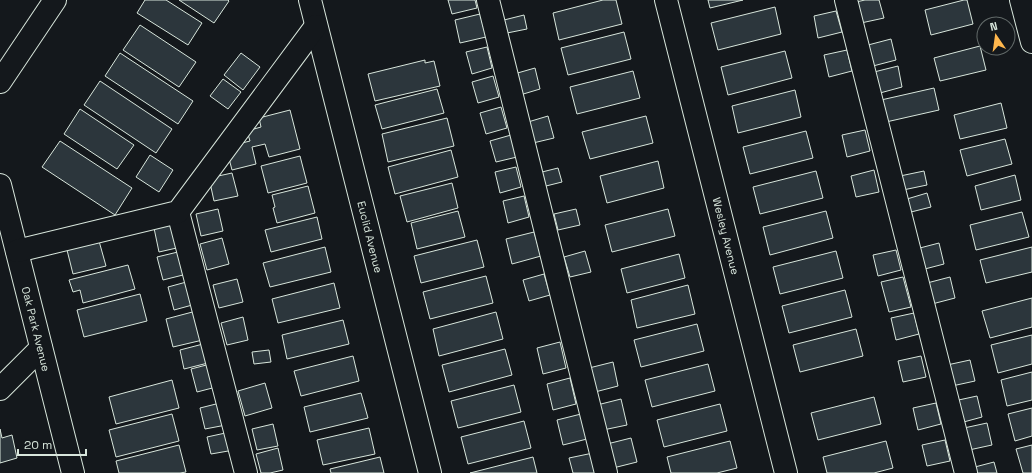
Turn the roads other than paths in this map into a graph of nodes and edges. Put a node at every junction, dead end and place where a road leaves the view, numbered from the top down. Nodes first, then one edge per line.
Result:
1 (55, 0) edge
2 (310, 0) edge
3 (488, 0) edge
4 (666, 0) edge
5 (846, 0) edge
6 (1021, 0) edge
7 (316, 26) junction
8 (1032, 42) edge
9 (0, 82) edge
10 (0, 185) edge
11 (178, 212) junction
12 (17, 251) junction
13 (41, 348) junction
14 (0, 388) edge
15 (73, 473) edge
16 (246, 473) edge
17 (430, 473) edge
18 (606, 473) edge
19 (786, 473) edge
20 (966, 473) edge

1 - 9 street
2 - 7 street, Euclid Avenue
3 - 18 street
4 - 19 street, Wesley Avenue
5 - 20 street
6 - 8 street
7 - 11 street
7 - 17 street, Euclid Avenue
10 - 12 street, Oak Park Avenue
11 - 12 street
11 - 16 street
12 - 13 street, Oak Park Avenue
13 - 14 street
13 - 15 street, Oak Park Avenue

